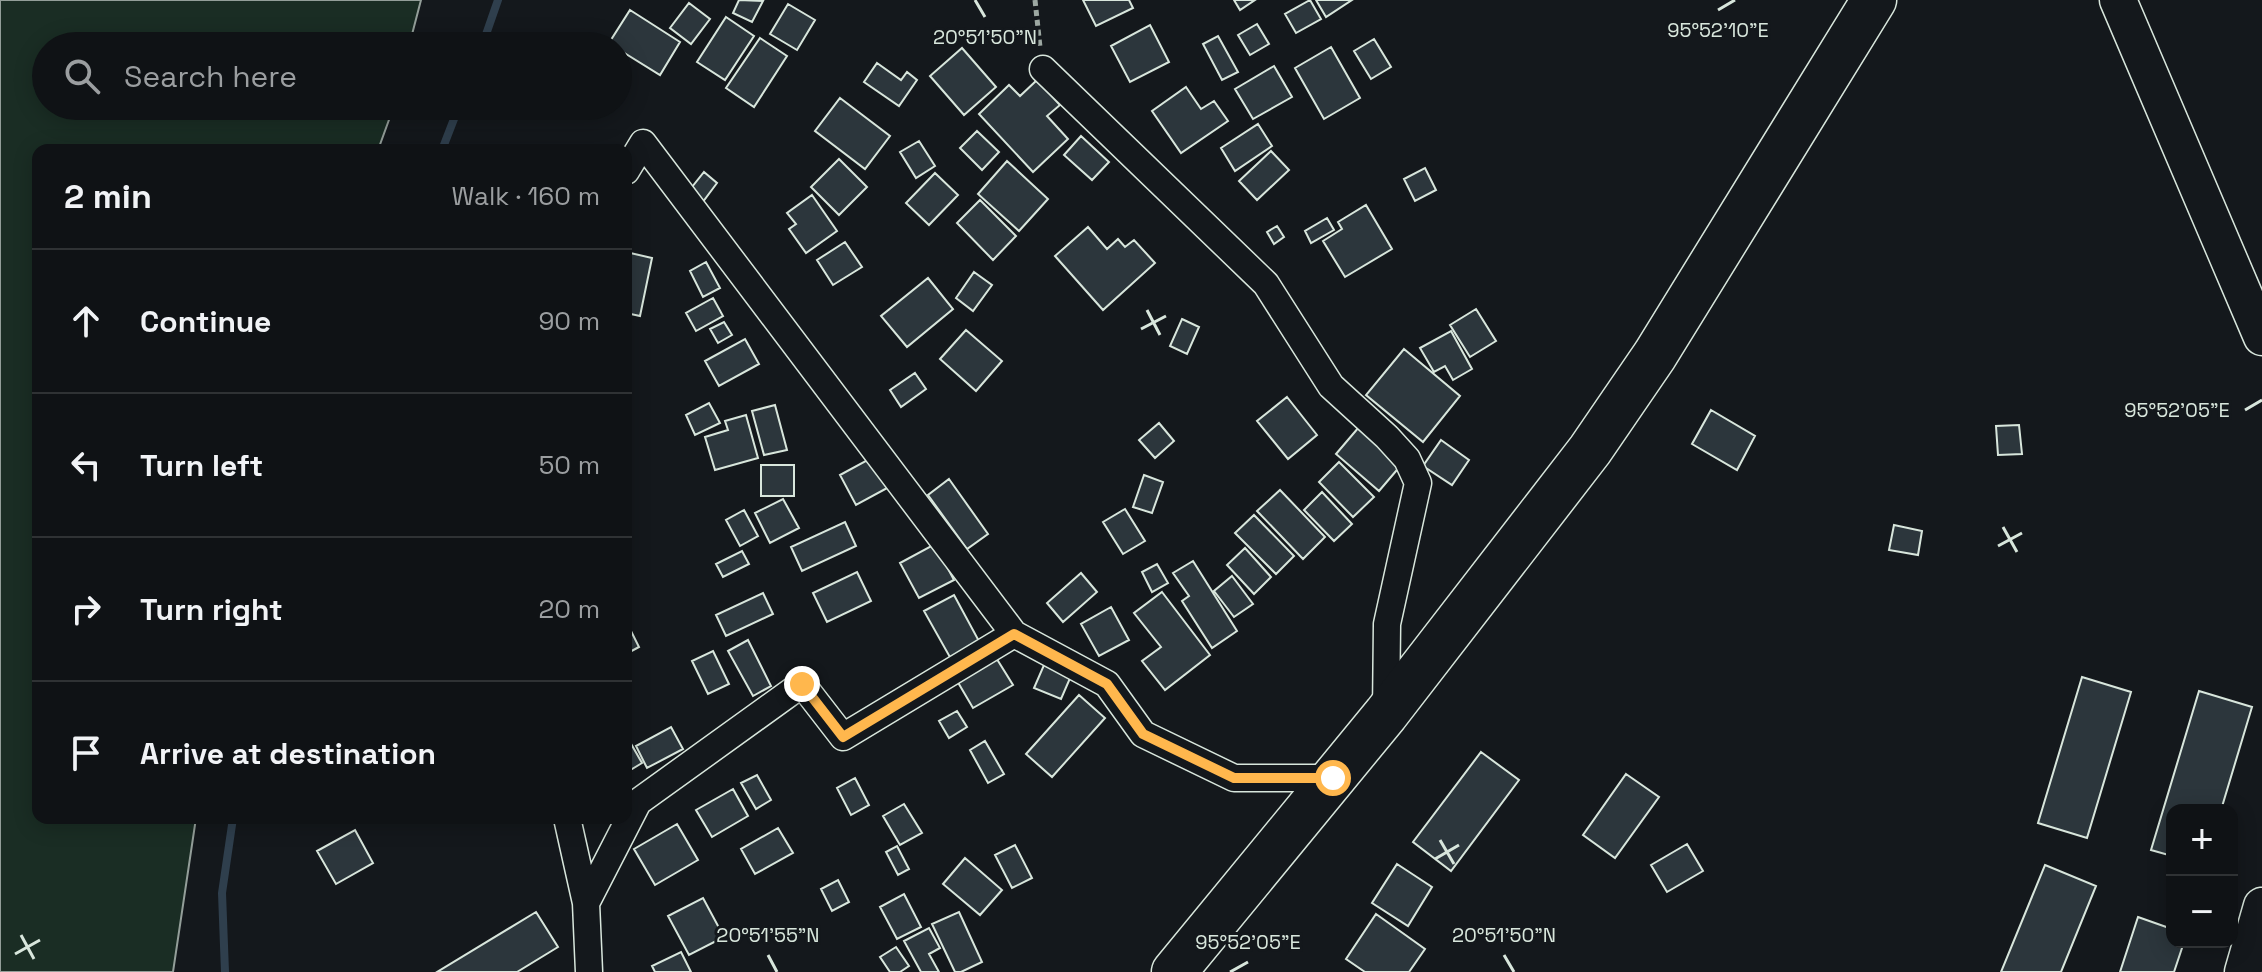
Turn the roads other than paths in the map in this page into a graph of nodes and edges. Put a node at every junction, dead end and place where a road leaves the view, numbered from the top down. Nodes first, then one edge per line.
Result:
1 (1874, 0) edge
2 (2118, 0) edge
3 (1043, 69) road end
4 (632, 161) edge
5 (2262, 337) edge
6 (1014, 634) junction
7 (1386, 714) junction
8 (1333, 778) junction
9 (632, 814) edge
10 (568, 824) edge
11 (627, 824) edge
12 (586, 903) junction
13 (2262, 906) edge
14 (589, 972) edge
15 (1174, 972) edge
16 (2243, 972) edge

1 - 7 highway
2 - 5 street
3 - 7 street
4 - 6 street
6 - 8 street
6 - 9 street
7 - 8 highway
8 - 15 highway
10 - 12 street
11 - 12 street
12 - 14 street
13 - 16 street

